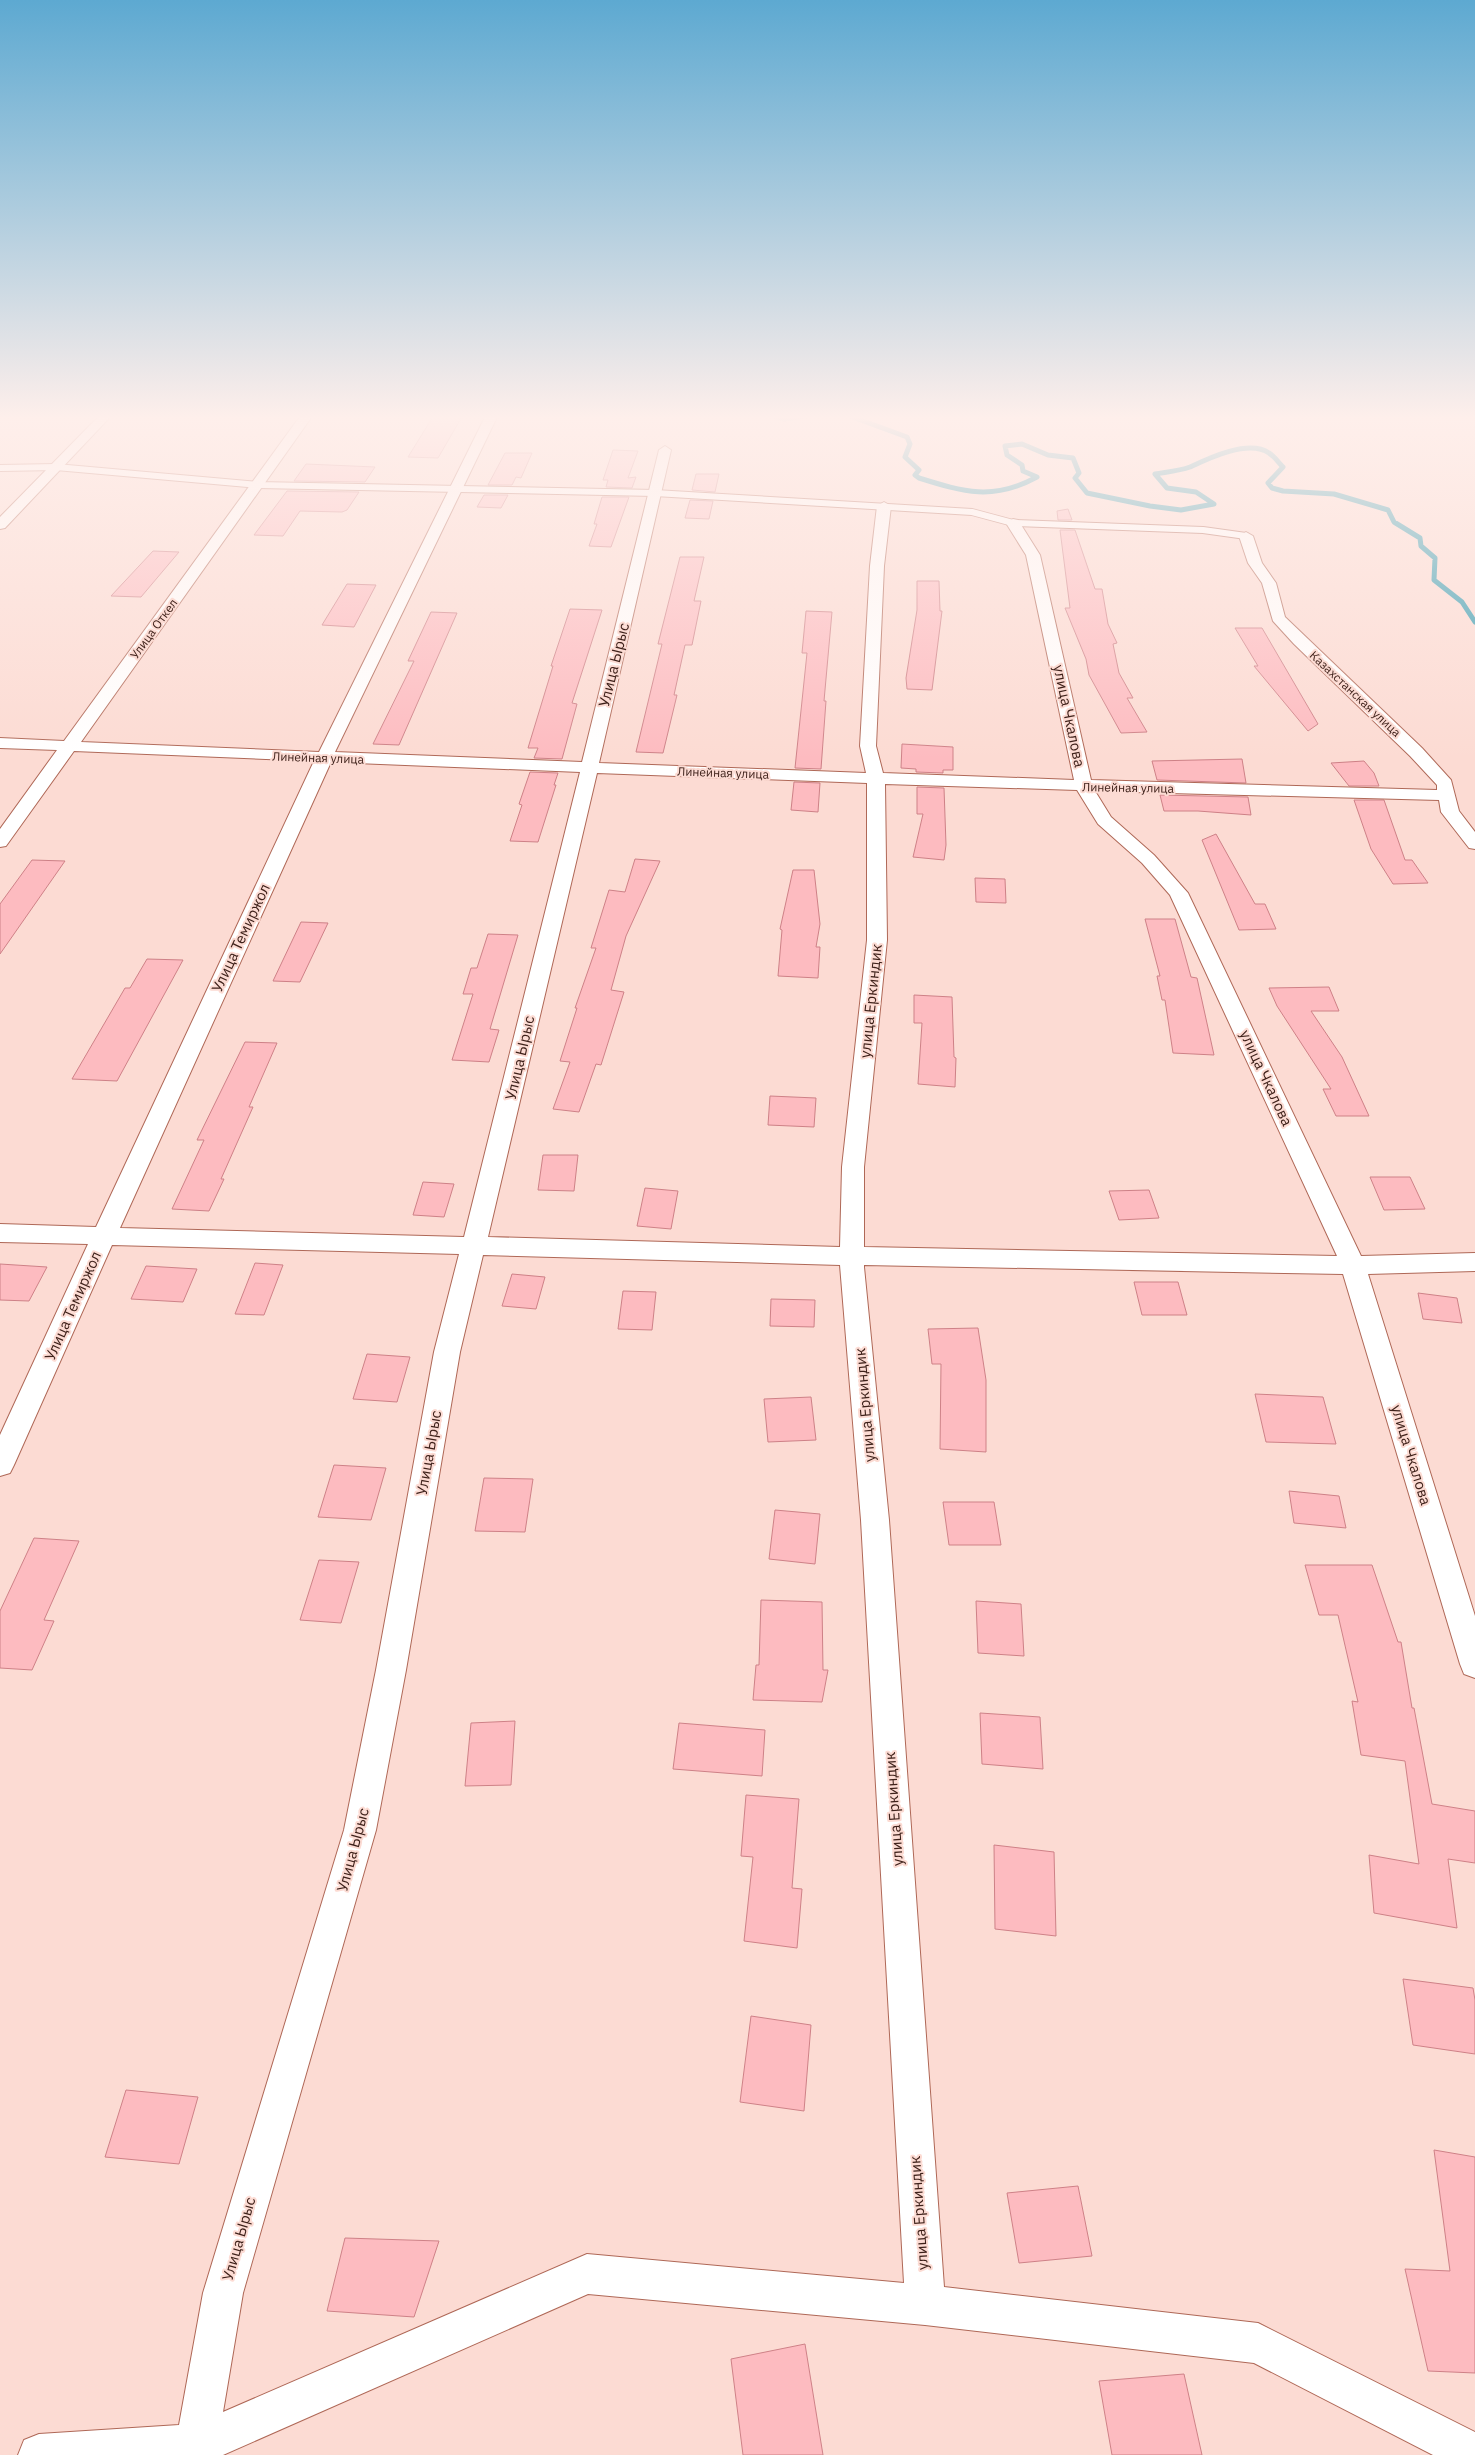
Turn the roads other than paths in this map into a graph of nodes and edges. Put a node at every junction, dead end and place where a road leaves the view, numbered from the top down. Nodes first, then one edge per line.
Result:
1 (226, 530) edge
2 (435, 530) edge
3 (646, 530) edge
4 (881, 530) edge
5 (1017, 530) edge
6 (1191, 530) edge
7 (1246, 536) joint
8 (0, 744) edge
9 (70, 746) junction
10 (325, 758) junction
11 (590, 768) junction
12 (876, 779) junction
13 (1084, 787) junction
14 (1447, 795) junction
15 (0, 842) edge
16 (1475, 844) edge
17 (0, 1233) edge
18 (104, 1236) junction
19 (474, 1244) junction
20 (852, 1256) junction
21 (1475, 1262) edge
22 (1353, 1265) junction
23 (0, 1465) edge
24 (1475, 1664) edge
25 (925, 2305) junction
26 (196, 2450) edge
27 (1475, 2454) edge
28 (39, 2455) edge

1 - 9 street, Улица Откел
2 - 10 street, Улица Темиржол
3 - 11 street, Улица Ырыс
4 - 12 street, улица Еркиндик
5 - 13 street, улица Чкалова
6 - 7 lane
7 - 14 street, Казахстанская улица
8 - 9 street, Линейная улица
9 - 10 street, Линейная улица
9 - 15 street, Улица Откел
10 - 11 street, Линейная улица
10 - 18 street, Улица Темиржол
11 - 12 street, Линейная улица
11 - 19 street, Улица Ырыс
12 - 13 street, Линейная улица
12 - 20 street, улица Еркиндик
13 - 14 street, Линейная улица
13 - 22 street, улица Чкалова
14 - 16 street, Казахстанская улица
17 - 18 street
18 - 19 street
18 - 23 street, Улица Темиржол
19 - 20 street
19 - 26 street, Улица Ырыс
20 - 22 street
20 - 25 street, улица Еркиндик
21 - 22 street
22 - 24 street, улица Чкалова
25 - 26 street
25 - 27 street
26 - 28 street

